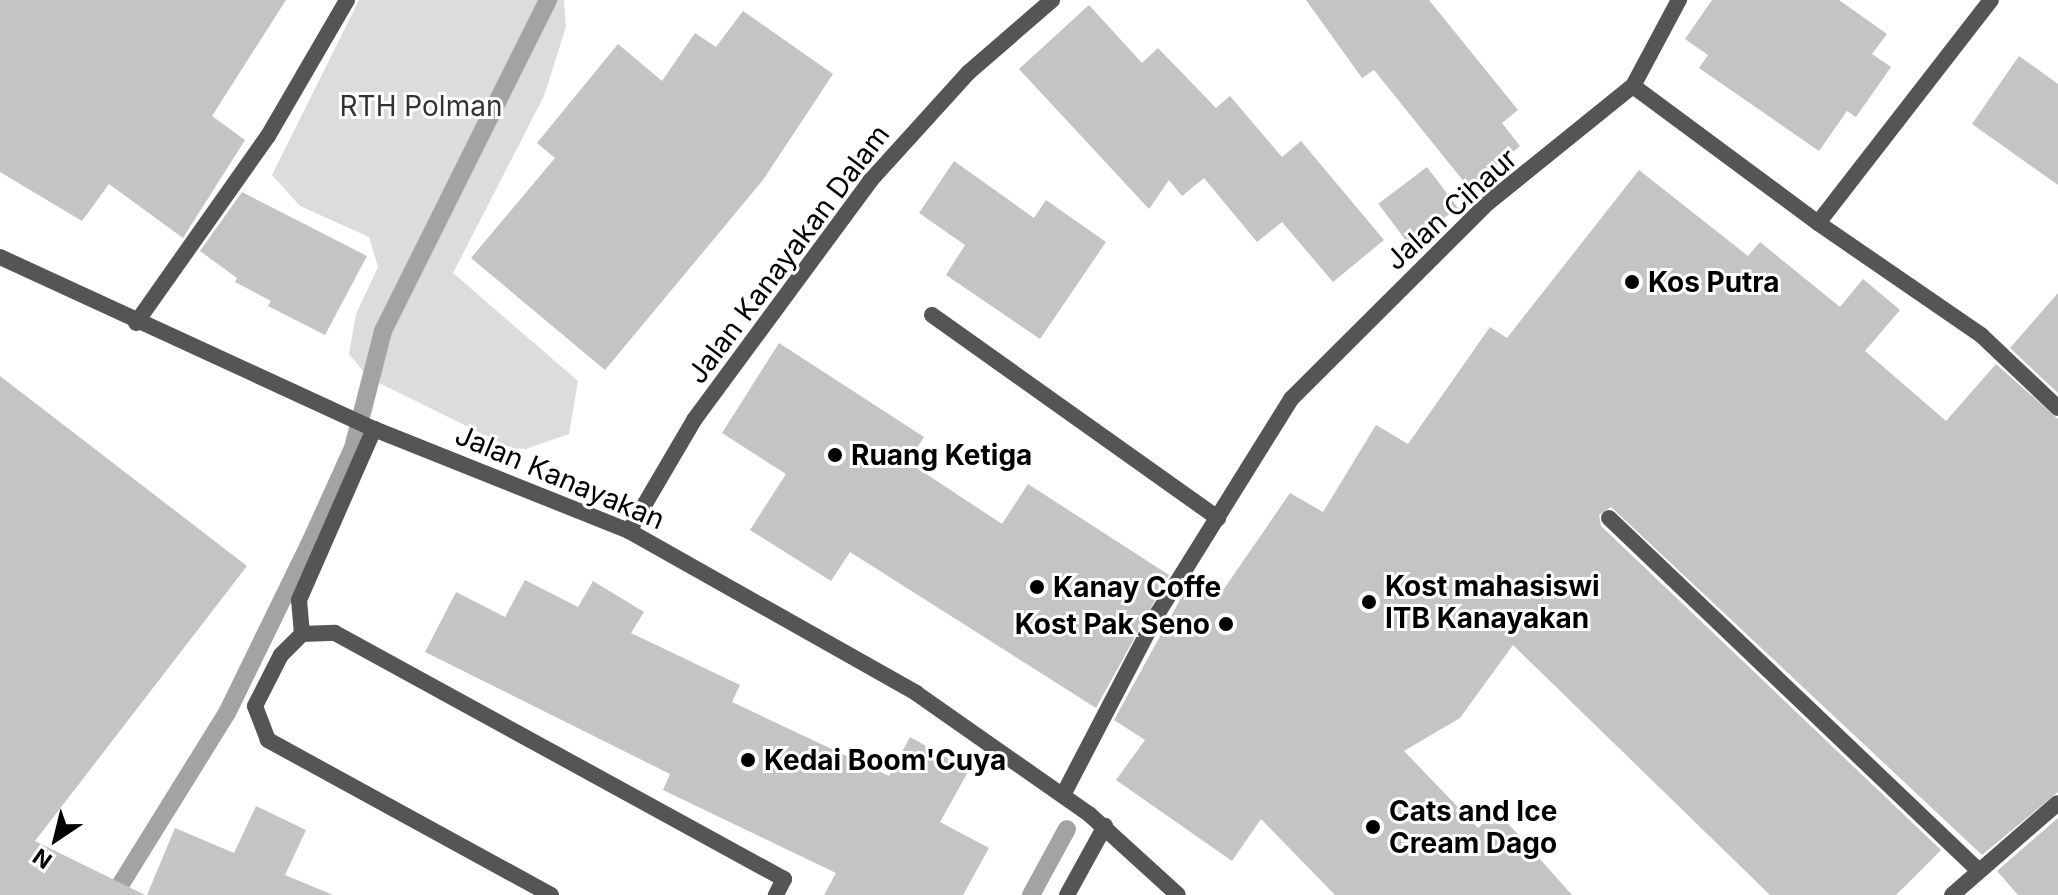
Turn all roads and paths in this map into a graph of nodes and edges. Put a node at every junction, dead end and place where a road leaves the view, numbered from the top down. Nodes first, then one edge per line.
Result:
1 (347, 0) edge
2 (1052, 0) edge
3 (1679, 0) edge
4 (1991, 0) edge
5 (1633, 86) junction
6 (1818, 223) junction
7 (0, 257) edge
8 (932, 315) dead end
9 (136, 323) junction
10 (2058, 408) edge
11 (374, 429) junction
12 (1218, 518) junction
13 (1609, 518) dead end
14 (629, 531) junction
15 (302, 634) junction
16 (1063, 795) junction
17 (2058, 803) edge
18 (1105, 826) junction
19 (1978, 870) junction
20 (544, 893) edge
21 (776, 895) edge
22 (1067, 895) edge
23 (1178, 895) edge
24 (1952, 895) edge

1 - 9 street
2 - 14 street, Jalan Kanayakan Dalam
3 - 5 street
4 - 6 street
5 - 6 street
5 - 12 street, Jalan Cihaur
6 - 10 street
7 - 9 street, Jalan Kanayakan
8 - 12 street
9 - 11 street, Jalan Kanayakan
11 - 14 street, Jalan Kanayakan
11 - 15 street
12 - 16 street, Jalan Cihaur
13 - 19 street
14 - 16 street, Jalan Kanayakan
15 - 20 street
15 - 21 street
16 - 18 street, Jalan Kanayakan
17 - 19 street
18 - 22 street
18 - 23 street, Jalan Kanayakan
19 - 24 street

